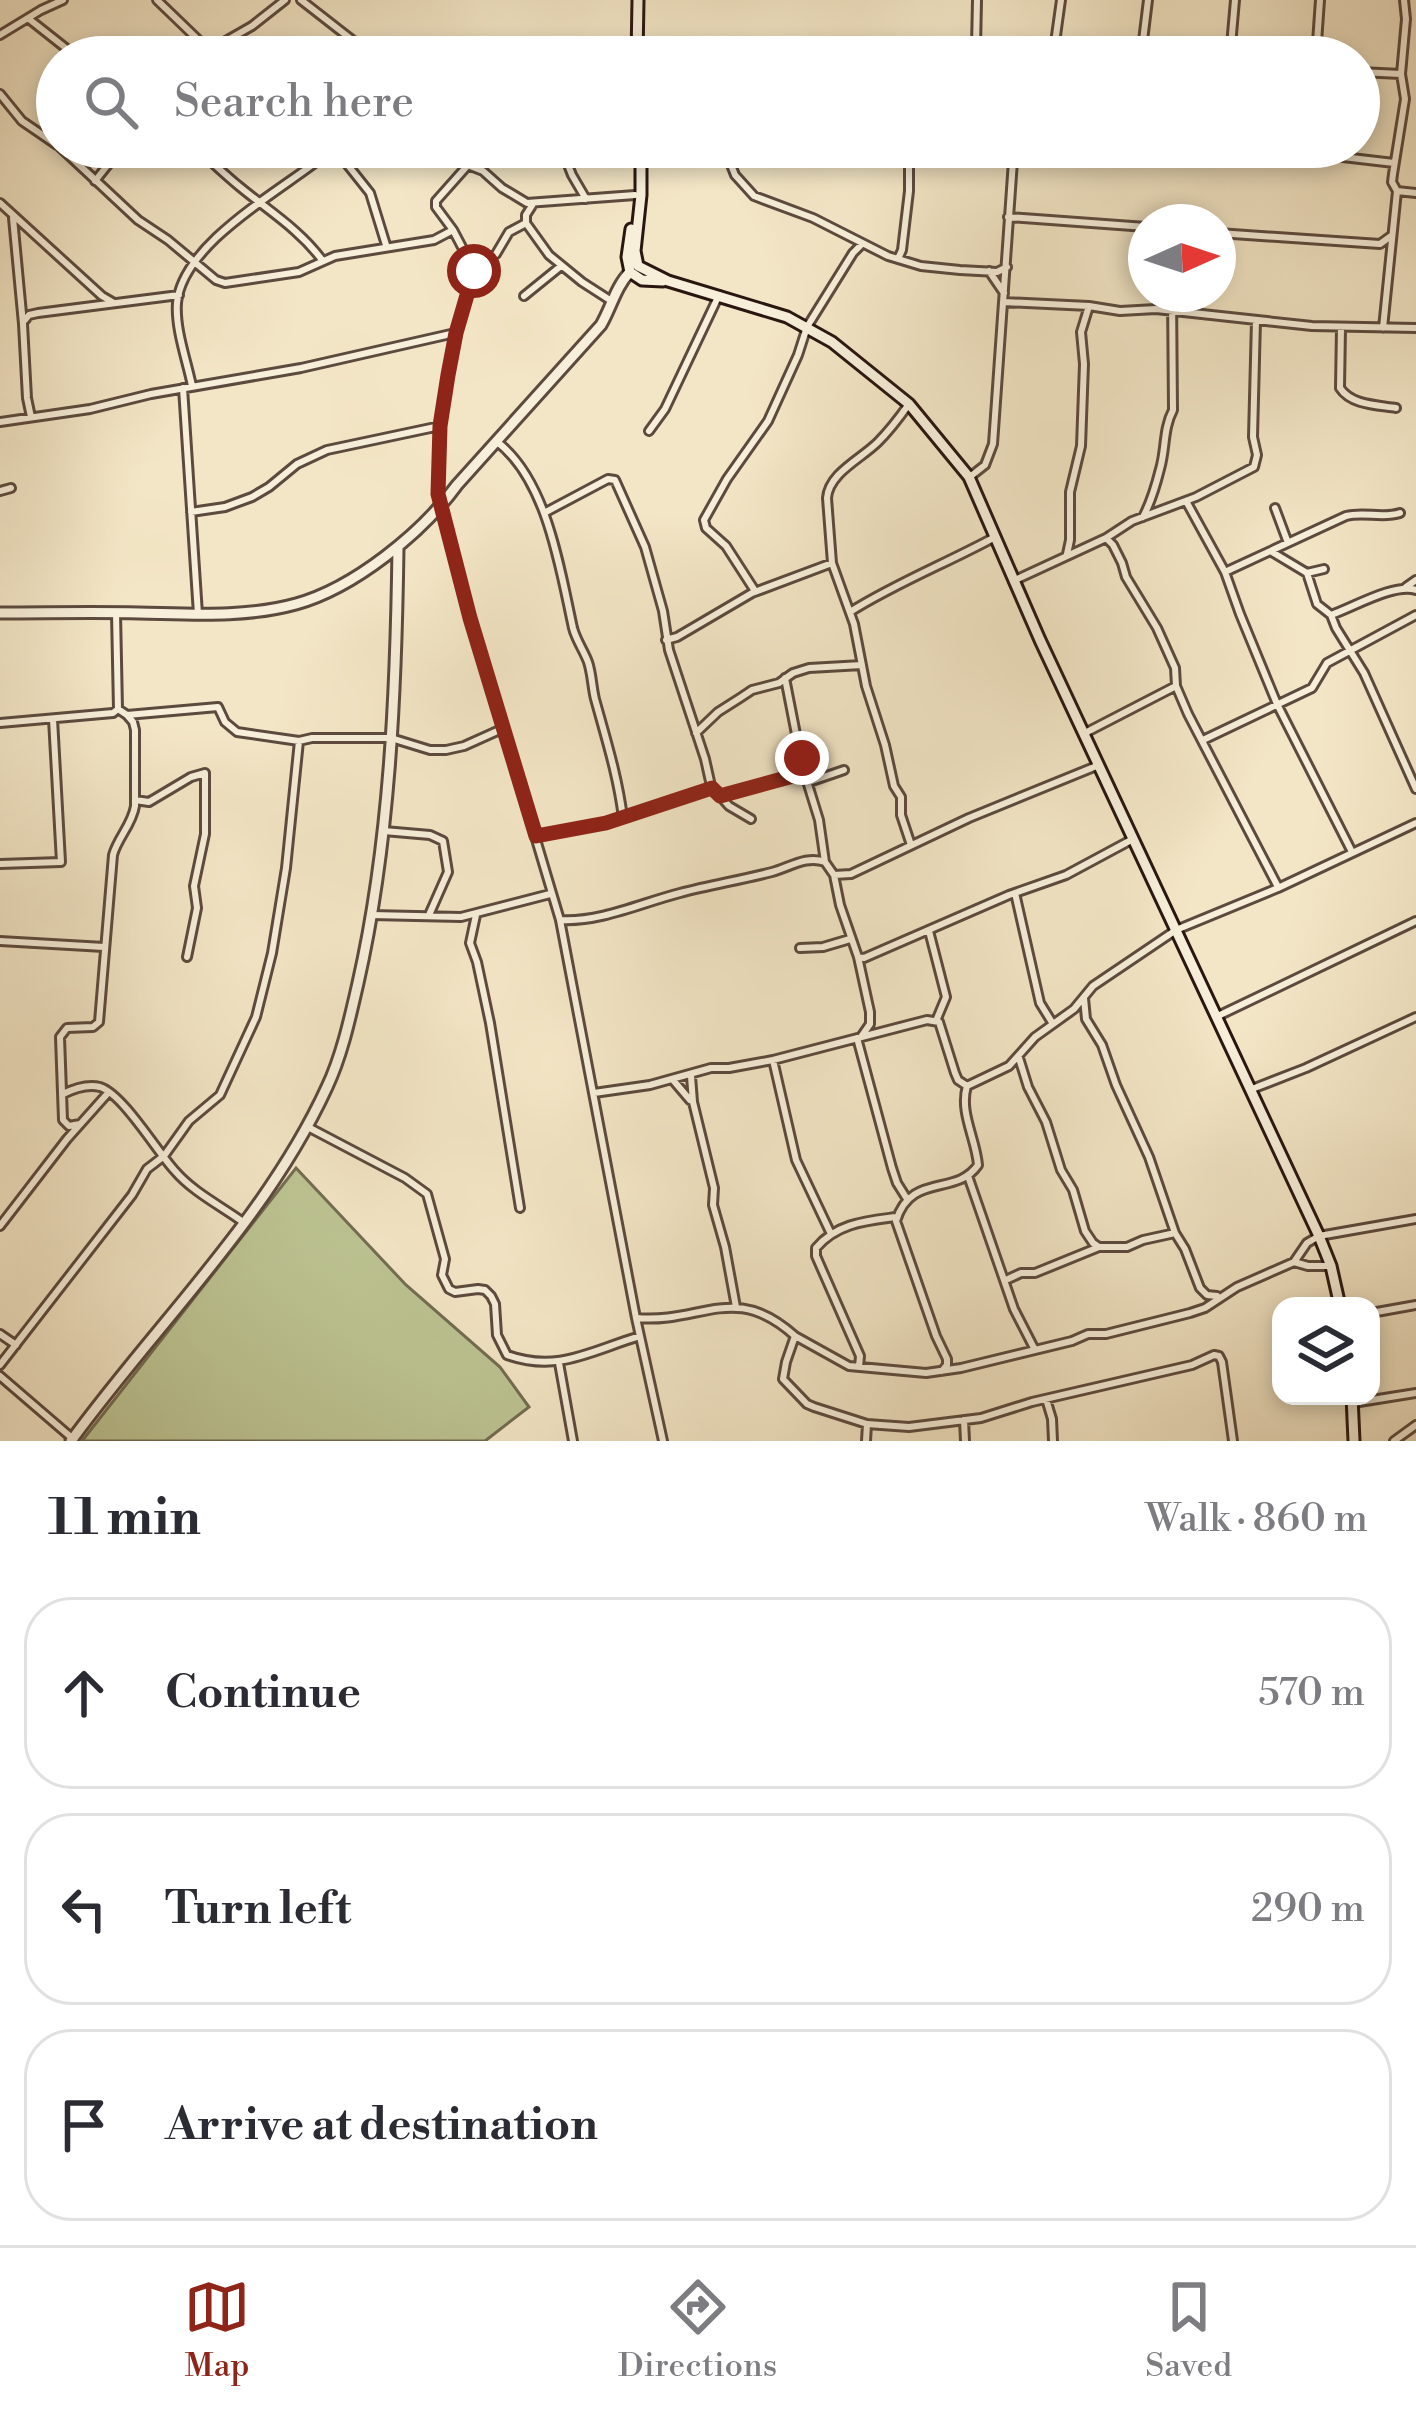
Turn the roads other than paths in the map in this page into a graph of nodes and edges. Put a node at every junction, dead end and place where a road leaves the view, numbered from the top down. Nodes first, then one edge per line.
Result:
1 (63, 0) edge
2 (157, 0) edge
3 (285, 0) edge
4 (302, 0) edge
5 (640, 0) edge
6 (977, 0) edge
7 (1061, 0) edge
8 (1148, 0) edge
9 (1235, 0) edge
10 (1320, 0) edge
11 (1404, 0) edge
12 (29, 19) junction
13 (1411, 19) edge
14 (0, 35) edge
15 (50, 36) edge
16 (195, 36) edge
17 (238, 36) edge
18 (347, 36) edge
19 (640, 36) edge
20 (976, 36) edge
21 (1056, 36) edge
22 (1144, 36) edge
23 (1232, 36) edge
24 (1317, 36) edge
25 (1380, 73) edge
26 (1401, 74) junction
27 (0, 94) edge
28 (1406, 99) junction
29 (1416, 101) edge
30 (36, 131) edge
31 (1380, 161) edge
32 (1394, 163) junction
33 (81, 168) edge
34 (105, 168) edge
35 (220, 168) edge
36 (311, 168) edge
37 (349, 168) edge
38 (465, 168) edge
39 (476, 168) edge
40 (569, 168) edge
41 (637, 168) edge
42 (639, 168) edge
43 (732, 168) edge
44 (909, 168) edge
45 (1012, 168) edge
46 (94, 181) junction
47 (1396, 191) junction
48 (1416, 193) edge
49 (635, 195) junction
50 (586, 199) junction
51 (260, 202) junction
52 (0, 203) edge
53 (533, 204) junction
54 (1008, 217) junction
55 (13, 218) junction
56 (526, 223) junction
57 (1128, 226) edge
58 (453, 230) junction
59 (1236, 233) edge
60 (1391, 236) junction
61 (862, 244) junction
62 (386, 245) junction
63 (898, 259) junction
64 (323, 260) junction
65 (194, 262) junction
66 (560, 266) junction
67 (1007, 267) junction
68 (474, 271) junction
69 (989, 271) junction
70 (630, 272) junction
71 (668, 281) junction
72 (179, 295) junction
73 (719, 295) junction
74 (524, 296) dead end
75 (1005, 298) junction
76 (614, 302) junction
77 (117, 304) junction
78 (1089, 306) junction
79 (1128, 311) edge
80 (1172, 312) edge
81 (1189, 312) edge
82 (1256, 320) junction
83 (23, 324) junction
84 (807, 327) junction
85 (1341, 327) junction
86 (1383, 328) junction
87 (1416, 328) edge
88 (456, 333) junction
89 (187, 387) junction
90 (909, 404) junction
91 (1396, 407) dead end
92 (32, 418) junction
93 (0, 422) edge
94 (440, 426) junction
95 (649, 431) dead end
96 (496, 441) junction
97 (969, 477) junction
98 (11, 488) dead end
99 (0, 491) edge
100 (1186, 501) junction
101 (441, 508) junction
102 (1275, 508) dead end
103 (191, 512) junction
104 (544, 513) junction
105 (1400, 513) dead end
106 (1143, 517) junction
107 (995, 537) junction
108 (1106, 538) junction
109 (1288, 543) junction
110 (398, 548) junction
111 (1272, 552) junction
112 (1066, 554) junction
113 (832, 562) junction
114 (1324, 569) dead end
115 (1226, 572) junction
116 (1307, 573) junction
117 (1013, 580) junction
118 (1416, 580) edge
119 (1406, 587) junction
120 (1416, 590) edge
121 (755, 591) junction
122 (850, 611) junction
123 (0, 613) edge
124 (116, 613) junction
125 (197, 614) junction
126 (1331, 615) junction
127 (1416, 615) edge
128 (666, 640) junction
129 (1350, 650) junction
130 (862, 665) junction
131 (785, 678) junction
132 (1176, 686) junction
133 (1277, 704) junction
134 (118, 709) junction
135 (128, 715) junction
136 (53, 719) junction
137 (0, 723) edge
138 (504, 728) junction
139 (1084, 733) junction
140 (696, 734) junction
141 (391, 737) junction
142 (1203, 740) junction
143 (299, 741) junction
144 (1099, 765) junction
145 (844, 770) dead end
146 (804, 773) junction
147 (809, 782) junction
148 (712, 788) junction
149 (1416, 789) edge
150 (720, 796) junction
151 (135, 800) junction
152 (623, 818) junction
153 (751, 819) dead end
154 (1416, 823) edge
155 (382, 831) junction
156 (536, 836) junction
157 (1133, 839) junction
158 (911, 846) junction
159 (1352, 852) junction
160 (825, 862) junction
161 (0, 864) edge
162 (834, 875) junction
163 (1278, 888) junction
164 (551, 893) junction
165 (1015, 893) junction
166 (371, 915) junction
167 (476, 915) junction
168 (429, 916) junction
169 (560, 920) junction
170 (1416, 921) edge
171 (1176, 930) junction
172 (929, 931) junction
173 (850, 939) junction
174 (0, 941) edge
175 (104, 947) junction
176 (800, 948) dead end
177 (187, 957) dead end
178 (858, 957) junction
179 (1084, 994) junction
180 (1218, 1016) junction
181 (1416, 1017) edge
182 (936, 1021) junction
183 (1053, 1024) junction
184 (872, 1029) junction
185 (859, 1037) junction
186 (1018, 1058) junction
187 (773, 1060) junction
188 (691, 1075) junction
189 (674, 1080) junction
190 (967, 1086) junction
191 (1252, 1089) junction
192 (109, 1093) junction
193 (594, 1093) junction
194 (63, 1094) junction
195 (693, 1102) junction
196 (80, 1124) junction
197 (306, 1126) junction
198 (164, 1156) junction
199 (968, 1176) junction
200 (908, 1199) junction
201 (520, 1208) dead end
202 (896, 1217) junction
203 (1416, 1219) edge
204 (243, 1222) junction
205 (0, 1226) edge
206 (1175, 1233) junction
207 (831, 1234) junction
208 (1319, 1236) junction
209 (1099, 1247) junction
210 (1294, 1262) junction
211 (1331, 1266) junction
212 (1006, 1280) junction
213 (1220, 1296) junction
214 (1338, 1297) edge
215 (1416, 1305) edge
216 (736, 1307) junction
217 (1380, 1311) edge
218 (636, 1318) junction
219 (0, 1334) edge
220 (640, 1336) junction
221 (795, 1336) junction
222 (16, 1345) junction
223 (1035, 1350) junction
224 (559, 1363) junction
225 (0, 1365) edge
226 (859, 1367) junction
227 (942, 1371) junction
228 (0, 1376) edge
229 (1416, 1394) edge
230 (1380, 1397) edge
231 (1046, 1400) junction
232 (1353, 1405) edge
233 (964, 1420) junction
234 (867, 1424) junction
235 (1416, 1425) edge
236 (72, 1440) edge
237 (1356, 1440) edge
238 (573, 1441) edge
239 (663, 1441) edge
240 (866, 1441) edge
241 (965, 1441) edge
242 (1053, 1441) edge
243 (1233, 1441) edge
244 (1394, 1441) edge

1 - 12 street
2 - 16 street
3 - 17 street
4 - 18 street
5 - 19 street
6 - 20 street
7 - 21 street
8 - 22 street
9 - 23 street
10 - 24 street
11 - 13 street
12 - 14 street
12 - 15 street
13 - 26 street
25 - 26 street
26 - 28 street
27 - 30 street
28 - 29 street
28 - 32 street
31 - 32 street
32 - 47 street
33 - 46 street
34 - 46 street
35 - 51 street
36 - 51 street
37 - 62 street
38 - 58 street
39 - 53 street
40 - 50 street
41 - 49 street
42 - 71 street
43 - 61 street
44 - 63 street
45 - 54 street
46 - 65 street
47 - 48 street
47 - 60 street
49 - 50 street
49 - 70 street
50 - 53 street
51 - 64 street
51 - 65 street
52 - 55 street
53 - 56 street
54 - 57 street
54 - 67 street
55 - 77 street
55 - 83 street
56 - 66 street
56 - 68 street
58 - 62 street
58 - 68 street
59 - 60 street
60 - 86 street
61 - 63 street
61 - 84 street
62 - 64 street
63 - 69 street
64 - 65 street
65 - 72 street
66 - 74 street
66 - 76 street
67 - 69 street
67 - 75 street
68 - 88 street
69 - 75 street
70 - 71 street
70 - 76 street
71 - 73 street
72 - 77 street
72 - 89 street
73 - 84 street
73 - 95 street
75 - 78 street
75 - 97 street
76 - 96 street
77 - 83 street
78 - 79 street
78 - 112 street
80 - 106 street
81 - 82 street
82 - 85 street
82 - 100 street
83 - 92 street
84 - 90 street
84 - 121 street
85 - 86 street
85 - 91 street
86 - 87 street
88 - 89 street
88 - 94 street
89 - 92 street
89 - 103 street
90 - 97 street
90 - 113 street
92 - 93 street
94 - 101 street
94 - 103 street
96 - 101 street
96 - 104 street
97 - 107 street
98 - 99 street
100 - 106 street
100 - 115 street
101 - 110 street
101 - 138 street
102 - 109 street
103 - 125 street
104 - 128 street
104 - 152 street
105 - 109 street
106 - 108 street
107 - 117 street
107 - 122 street
108 - 112 street
108 - 132 street
109 - 111 street
110 - 125 street
110 - 141 street
111 - 115 street
111 - 116 street
112 - 117 street
113 - 121 street
113 - 122 street
114 - 116 street
115 - 133 street
116 - 126 street
117 - 139 street
118 - 119 street
119 - 120 street
119 - 126 street
121 - 128 street
122 - 130 street
123 - 124 street
124 - 125 street
124 - 134 street
126 - 129 street
127 - 129 street
128 - 140 street
129 - 133 street
129 - 149 street
130 - 131 street
130 - 158 street
131 - 140 street
131 - 146 street
132 - 139 street
132 - 142 street
133 - 142 street
133 - 159 street
134 - 135 street
134 - 136 street
135 - 143 street
135 - 151 street
136 - 137 street
136 - 161 street
138 - 141 street
138 - 156 street
139 - 144 street
140 - 148 street
141 - 143 street
141 - 155 street
142 - 163 street
143 - 198 street
144 - 157 street
144 - 158 street
145 - 147 street
146 - 147 street
146 - 150 street
147 - 160 street
148 - 150 street
148 - 152 street
150 - 153 street
151 - 175 street
151 - 177 street
152 - 156 street
154 - 159 street
155 - 166 street
155 - 168 street
156 - 164 street
157 - 165 street
157 - 171 street
158 - 162 street
159 - 163 street
160 - 162 street
160 - 169 street
162 - 173 street
163 - 171 street
164 - 167 street
164 - 169 street
165 - 172 street
165 - 183 street
166 - 168 street
166 - 197 street
167 - 168 street
167 - 201 street
169 - 193 street
170 - 180 street
171 - 179 street
171 - 180 street
172 - 178 street
172 - 182 street
173 - 176 street
173 - 178 street
174 - 175 street
175 - 194 street
178 - 184 street
179 - 183 street
179 - 206 street
180 - 191 street
181 - 191 street
182 - 184 street
182 - 190 street
183 - 186 street
184 - 185 street
185 - 187 street
185 - 200 street
186 - 190 street
186 - 209 street
187 - 188 street
187 - 207 street
188 - 189 street
188 - 195 street
189 - 193 street
189 - 195 street
190 - 199 street
191 - 208 street
192 - 194 street
192 - 196 street
192 - 198 street
193 - 218 street
194 - 196 street
195 - 216 street
196 - 205 street
197 - 204 street
197 - 224 street
198 - 204 street
198 - 222 street
199 - 200 street
199 - 212 street
200 - 202 street
202 - 207 street
202 - 227 street
203 - 208 street
204 - 236 street
206 - 209 street
206 - 213 street
207 - 226 street
208 - 210 street
208 - 211 street
209 - 212 street
210 - 211 street
210 - 213 street
211 - 214 street
212 - 223 street
213 - 223 street
215 - 217 street
216 - 218 street
216 - 221 street
218 - 220 street
219 - 222 street
220 - 224 street
220 - 239 street
221 - 226 street
221 - 234 street
222 - 225 street
223 - 227 street
224 - 238 street
226 - 227 street
228 - 236 street
229 - 230 street
231 - 233 street
231 - 242 street
231 - 243 street
232 - 237 street
233 - 234 street
233 - 241 street
234 - 240 street
235 - 244 street

